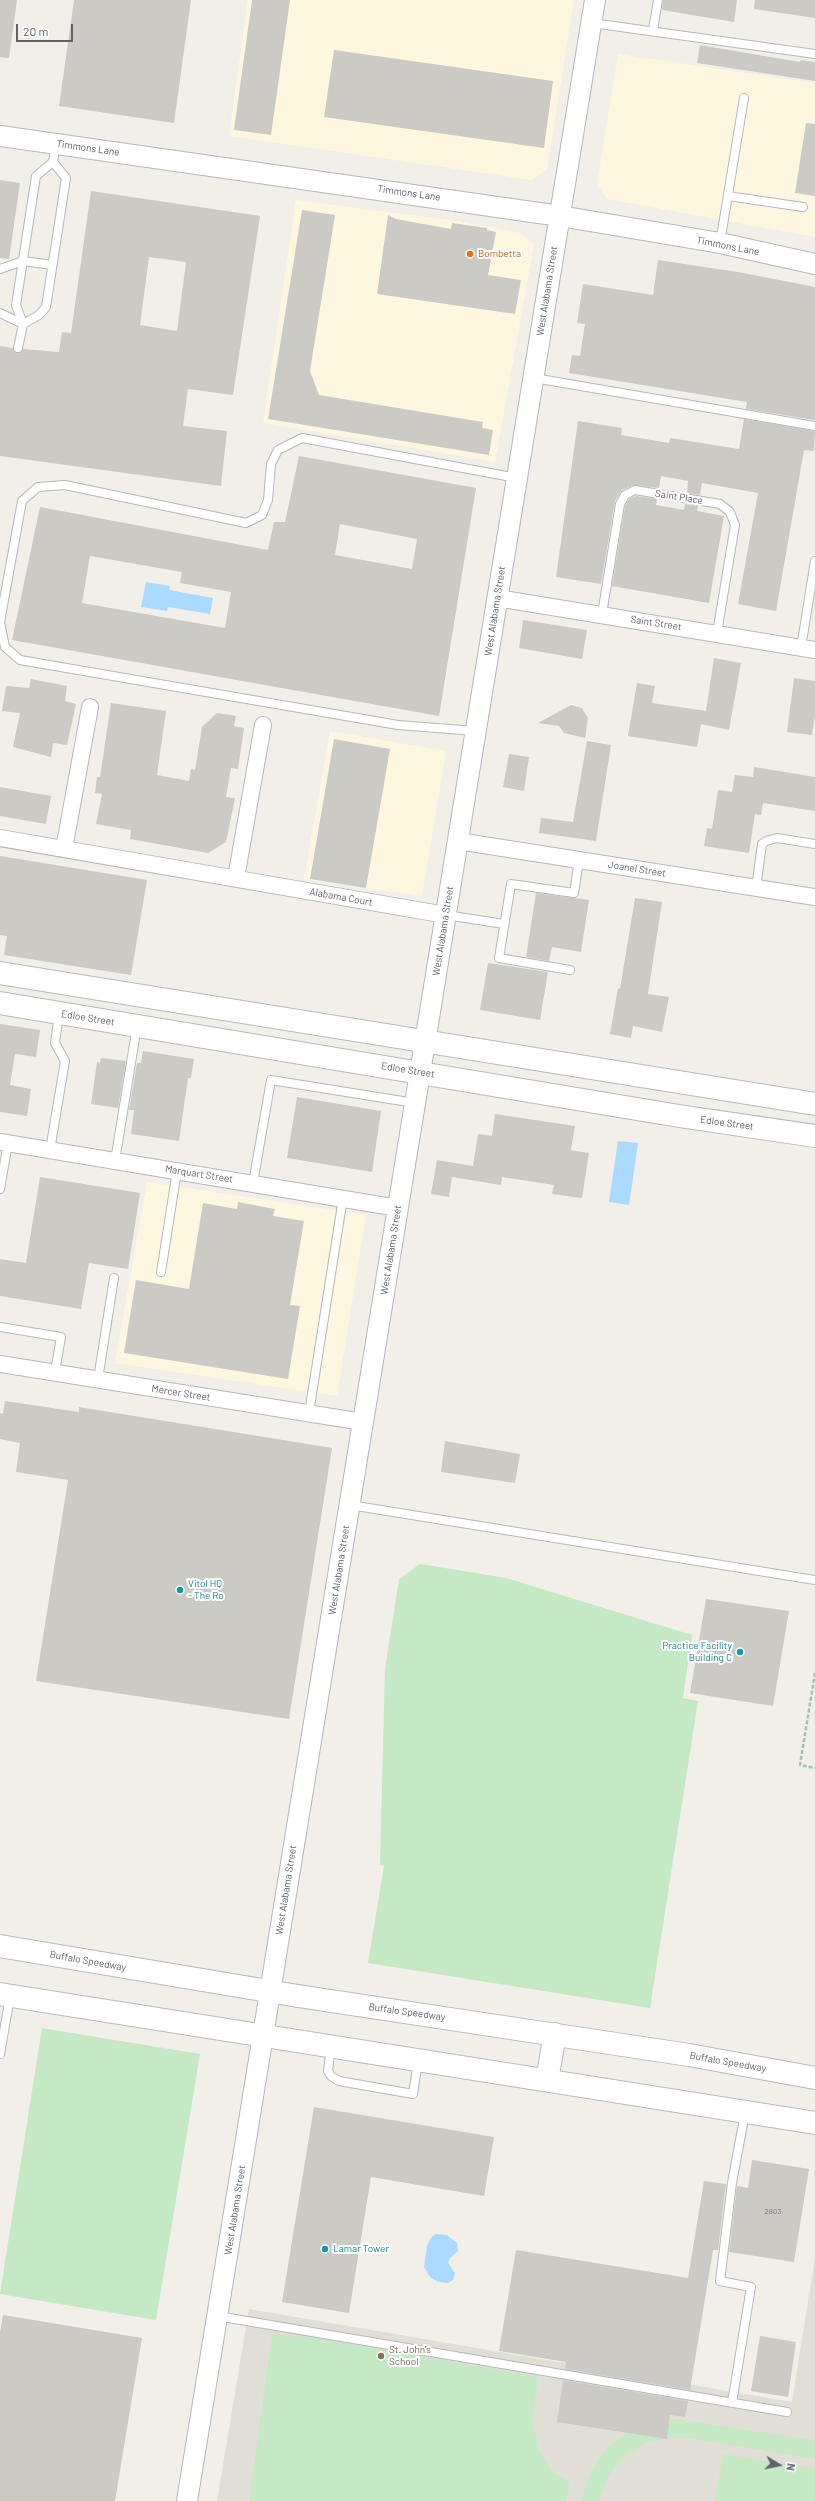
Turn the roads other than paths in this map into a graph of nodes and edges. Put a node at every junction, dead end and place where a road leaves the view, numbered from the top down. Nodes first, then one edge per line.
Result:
1 (595, 0) edge
2 (658, 0) edge
3 (591, 23) junction
4 (653, 30) junction
5 (815, 54) edge
6 (744, 98) dead end
7 (0, 136) edge
8 (55, 153) junction
9 (728, 196) junction
10 (803, 207) dead end
11 (560, 216) junction
12 (720, 243) junction
13 (23, 261) junction
14 (815, 264) edge
15 (52, 265) junction
16 (0, 269) edge
17 (0, 313) edge
18 (23, 324) junction
19 (18, 348) dead end
20 (533, 378) junction
21 (815, 426) edge
22 (517, 478) junction
23 (815, 561) edge
24 (498, 598) junction
25 (812, 604) edge
26 (602, 614) junction
27 (717, 633) junction
28 (808, 649) edge
29 (90, 707) dead end
30 (264, 725) dead end
31 (476, 731) junction
32 (0, 838) edge
33 (458, 841) junction
34 (815, 844) edge
35 (64, 849) junction
36 (579, 860) junction
37 (236, 878) junction
38 (756, 888) junction
39 (815, 897) edge
40 (446, 915) junction
41 (504, 924) junction
42 (570, 970) dead end
43 (0, 973) edge
44 (142, 996) junction
45 (0, 1003) edge
46 (59, 1013) junction
47 (137, 1026) junction
48 (425, 1042) junction
49 (420, 1072) junction
50 (684, 1083) junction
51 (415, 1103) junction
52 (815, 1104) edge
53 (679, 1116) junction
54 (815, 1136) edge
55 (4, 1143) edge
56 (50, 1150) junction
57 (115, 1161) junction
58 (178, 1171) junction
59 (253, 1183) junction
60 (0, 1189) edge
61 (343, 1198) junction
62 (398, 1208) junction
63 (161, 1272) dead end
64 (114, 1278) dead end
65 (0, 1327) edge
66 (0, 1364) edge
67 (55, 1372) junction
68 (98, 1379) junction
69 (309, 1413) junction
70 (363, 1422) junction
71 (349, 1505) junction
72 (815, 1580) edge
73 (0, 1946) edge
74 (270, 1991) junction
75 (5, 1995) edge
76 (555, 2034) junction
77 (263, 2035) junction
78 (331, 2045) junction
79 (0, 2054) edge
80 (419, 2060) junction
81 (815, 2078) edge
82 (548, 2080) junction
83 (746, 2112) junction
84 (815, 2123) edge
85 (218, 2316) junction
86 (732, 2403) junction
87 (787, 2412) dead end
88 (188, 2501) edge

1 - 3 street, West Alabama Street
2 - 4 lane
3 - 4 lane
3 - 11 street, West Alabama Street
4 - 5 lane
6 - 9 lane
7 - 8 street, Timmons Lane
8 - 11 street, Timmons Lane
8 - 13 lane
8 - 15 lane
9 - 10 lane
9 - 12 lane
11 - 12 street, Timmons Lane
11 - 20 street, West Alabama Street
12 - 14 street, Timmons Lane
13 - 15 lane
13 - 16 lane
13 - 18 lane
15 - 18 lane
17 - 18 lane
18 - 19 lane
20 - 21 lane
20 - 22 street, West Alabama Street
22 - 24 street, West Alabama Street
22 - 31 lane
23 - 25 lane
24 - 26 street, Saint Street
24 - 31 street, West Alabama Street
25 - 28 lane
26 - 27 street, Saint Street
26 - 27 lane, Saint Place
27 - 28 street, Saint Street
29 - 35 street
30 - 37 street
31 - 33 street, West Alabama Street
32 - 35 street, Alabama Court
33 - 36 street, Joanel Street
33 - 40 street, West Alabama Street
34 - 38 lane
35 - 37 street, Alabama Court
36 - 38 street, Joanel Street
36 - 41 lane
37 - 40 street, Alabama Court
38 - 39 street, Joanel Street
40 - 41 lane
40 - 48 street, West Alabama Street
41 - 42 lane
43 - 44 main road
44 - 47 main road
44 - 48 main road
45 - 46 main road, Edloe Street
46 - 47 main road, Edloe Street
46 - 56 lane
47 - 49 main road, Edloe Street
47 - 57 lane
48 - 49 street, West Alabama Street
48 - 50 main road
49 - 51 street, West Alabama Street
49 - 53 main road, Edloe Street
50 - 52 main road
50 - 53 main road
51 - 59 lane
51 - 62 street, West Alabama Street
53 - 54 main road, Edloe Street
55 - 56 street, Marquart Street
55 - 60 lane
56 - 57 street, Marquart Street
57 - 58 street, Marquart Street
58 - 59 street, Marquart Street
58 - 63 lane
59 - 61 street, Marquart Street
61 - 62 street, Marquart Street
61 - 69 lane
62 - 70 street, West Alabama Street
64 - 68 lane
65 - 67 lane
66 - 67 street, Mercer Street
67 - 68 street, Mercer Street
68 - 69 street, Mercer Street
69 - 70 street, Mercer Street
70 - 71 street, West Alabama Street
71 - 72 lane
71 - 74 street, West Alabama Street
73 - 74 main road, Buffalo Speedway
74 - 76 main road, Buffalo Speedway
74 - 77 street, West Alabama Street
75 - 77 main road
75 - 79 lane
76 - 81 main road, Buffalo Speedway
76 - 82 main road
77 - 78 main road
77 - 85 street, West Alabama Street
78 - 80 main road
78 - 80 lane
80 - 82 main road
82 - 83 main road
83 - 84 main road
83 - 86 lane
85 - 86 lane
85 - 88 street, West Alabama Street
86 - 87 lane

